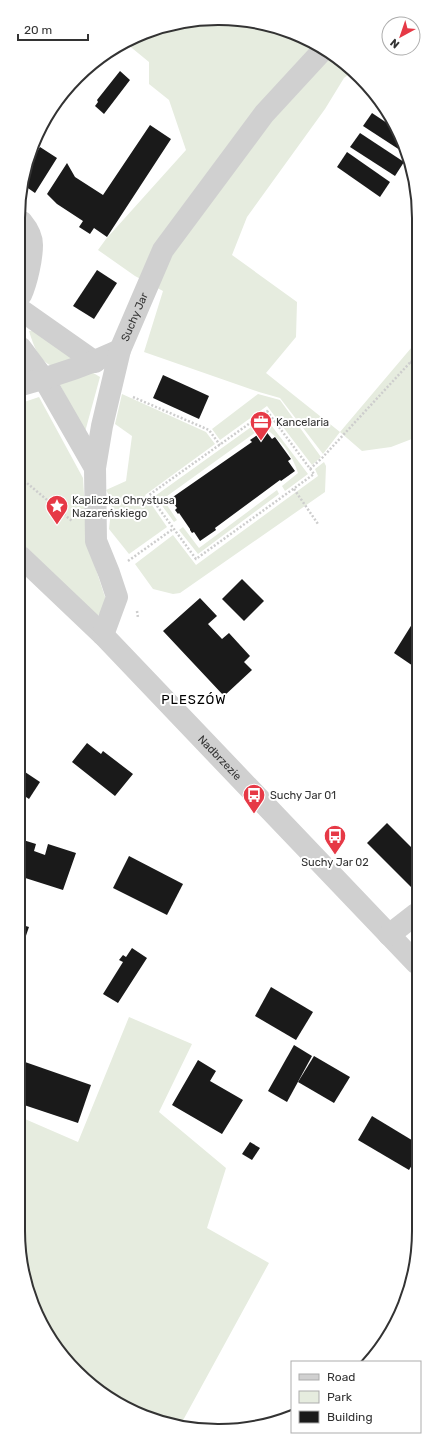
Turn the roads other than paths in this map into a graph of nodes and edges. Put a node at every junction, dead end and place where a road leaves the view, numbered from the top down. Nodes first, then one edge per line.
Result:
1 (319, 54) edge
2 (25, 226) edge
3 (25, 287) edge
4 (25, 313) edge
5 (120, 350) junction
6 (25, 353) edge
7 (95, 362) junction
8 (44, 379) junction
9 (25, 384) edge
10 (95, 468) junction
11 (25, 561) edge
12 (103, 635) junction
13 (412, 917) edge
14 (389, 935) junction
15 (412, 959) edge

1 - 5 street, Suchy Jar
2 - 3 street
4 - 7 street
5 - 7 street
5 - 10 street, Suchy Jar
6 - 8 street
7 - 8 street
8 - 9 street
8 - 10 street
10 - 12 street, Suchy Jar
11 - 12 street, Nadbrzezie
12 - 14 street, Nadbrzezie
13 - 14 street
14 - 15 street, Nadbrzezie

